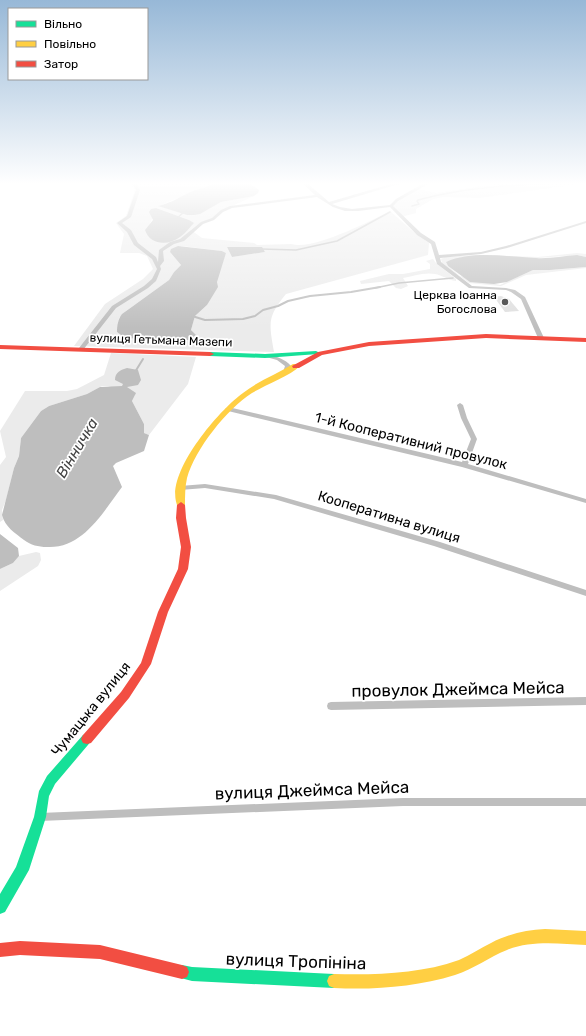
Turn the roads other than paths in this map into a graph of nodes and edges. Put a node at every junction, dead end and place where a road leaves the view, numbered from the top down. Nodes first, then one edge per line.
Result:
1 (129, 231) edge
2 (192, 231) edge
3 (416, 231) edge
4 (556, 231) edge
5 (437, 257) junction
6 (158, 266) junction
7 (541, 338) junction
8 (585, 342) edge
9 (0, 347) edge
10 (81, 349) junction
11 (320, 353) junction
12 (265, 356) junction
13 (286, 372) junction
14 (460, 405) dead end
15 (228, 410) junction
16 (464, 465) junction
17 (180, 488) junction
18 (586, 501) edge
19 (586, 593) edge
20 (586, 701) edge
21 (331, 706) dead end
22 (586, 802) edge
23 (40, 817) junction
24 (0, 907) edge
25 (586, 938) edge
26 (0, 950) edge

1 - 6 street
2 - 6 street
3 - 5 street
4 - 5 street
5 - 7 street
6 - 10 street
7 - 8 street, Чумацька вулиця
7 - 11 street, Чумацька вулиця
9 - 10 street, вулиця Гетьмана Мазепи
10 - 12 street, вулиця Гетьмана Мазепи
11 - 12 street, вулиця Гетьмана Мазепи
11 - 13 street, Чумацька вулиця
12 - 13 street
13 - 15 street, Чумацька вулиця
14 - 16 street
15 - 16 street, 1-й Кооперативний провулок
15 - 17 street, Чумацька вулиця
16 - 18 street, 1-й Кооперативний провулок
17 - 19 street, Кооперативна вулиця
17 - 23 street, Чумацька вулиця
20 - 21 street, провулок Джеймса Мейса
22 - 23 street, вулиця Джеймса Мейса
23 - 24 street, Чумацька вулиця
25 - 26 street, вулиця Тропініна

